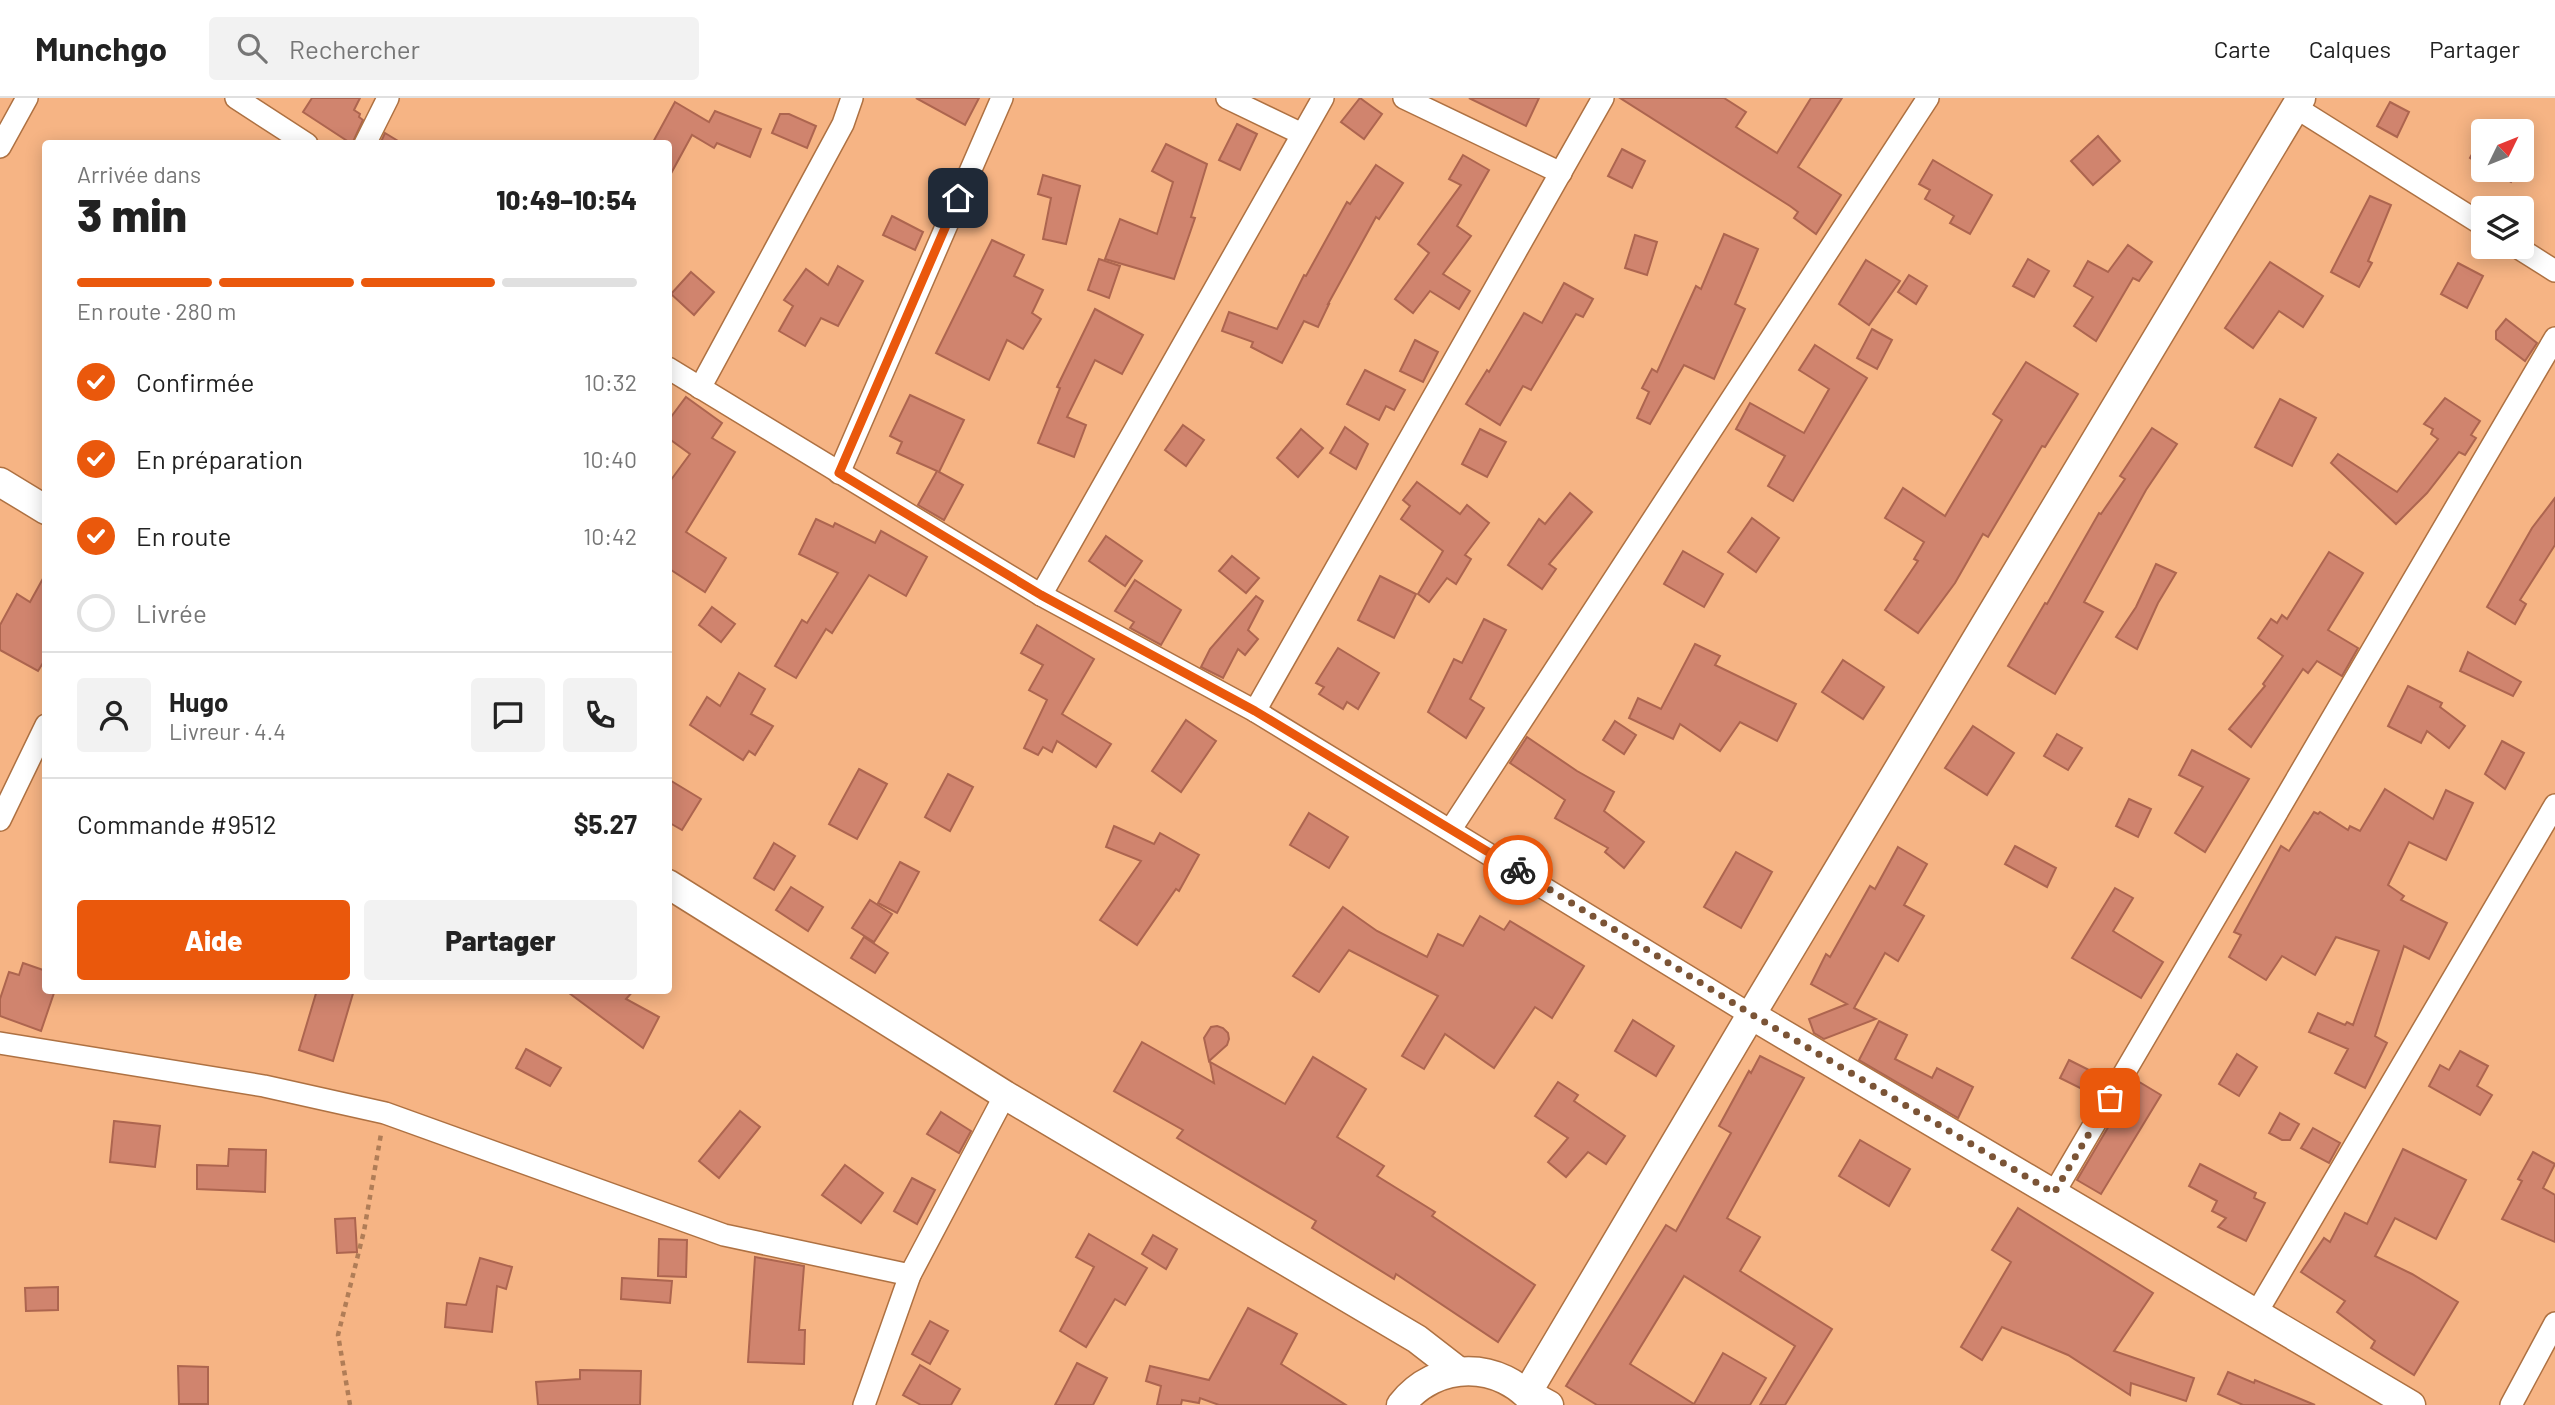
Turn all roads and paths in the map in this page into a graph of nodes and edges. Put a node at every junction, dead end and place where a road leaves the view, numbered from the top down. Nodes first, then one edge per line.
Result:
1 (27, 98) edge
2 (236, 98) edge
3 (388, 98) edge
4 (852, 98) edge
5 (1002, 98) edge
6 (1227, 98) edge
7 (1323, 98) edge
8 (1404, 98) edge
9 (1603, 98) edge
10 (1928, 98) edge
11 (2298, 102) edge
12 (1301, 134) junction
13 (301, 140) edge
14 (367, 140) edge
15 (0, 147) edge
16 (1561, 173) junction
17 (2471, 217) edge
18 (2534, 258) edge
19 (2555, 271) edge
20 (2555, 338) edge
21 (672, 370) edge
22 (700, 388) junction
23 (839, 473) junction
24 (0, 482) edge
25 (42, 508) edge
26 (1041, 595) junction
27 (1255, 711) junction
28 (42, 733) edge
29 (2555, 805) edge
30 (0, 820) edge
31 (1451, 829) junction
32 (672, 887) edge
33 (1751, 1014) junction
34 (0, 1043) edge
35 (1005, 1095) junction
36 (385, 1113) junction
37 (2054, 1193) junction
38 (910, 1275) junction
39 (2257, 1312) junction
40 (2555, 1323) edge
41 (1457, 1370) junction
42 (1537, 1401) edge
43 (350, 1405) edge
44 (864, 1405) edge
45 (1401, 1405) edge
46 (2411, 1405) edge
47 (2511, 1405) edge

1 - 15 street
2 - 13 street
3 - 14 street
4 - 22 street
5 - 23 street
6 - 12 street
7 - 12 street
8 - 16 street
9 - 16 street
10 - 31 street
11 - 17 street
11 - 33 street
12 - 26 street
16 - 27 street
18 - 19 street
20 - 37 street
21 - 22 street
22 - 23 street
23 - 26 street
24 - 25 street
26 - 27 street
27 - 31 street
28 - 30 street
29 - 39 street
31 - 33 street
32 - 35 street
33 - 37 street
33 - 42 street
34 - 36 street
35 - 38 street
35 - 41 street
36 - 38 street
36 - 43 path
37 - 39 street
38 - 44 street
39 - 46 street
40 - 47 street
41 - 42 street
41 - 45 street

